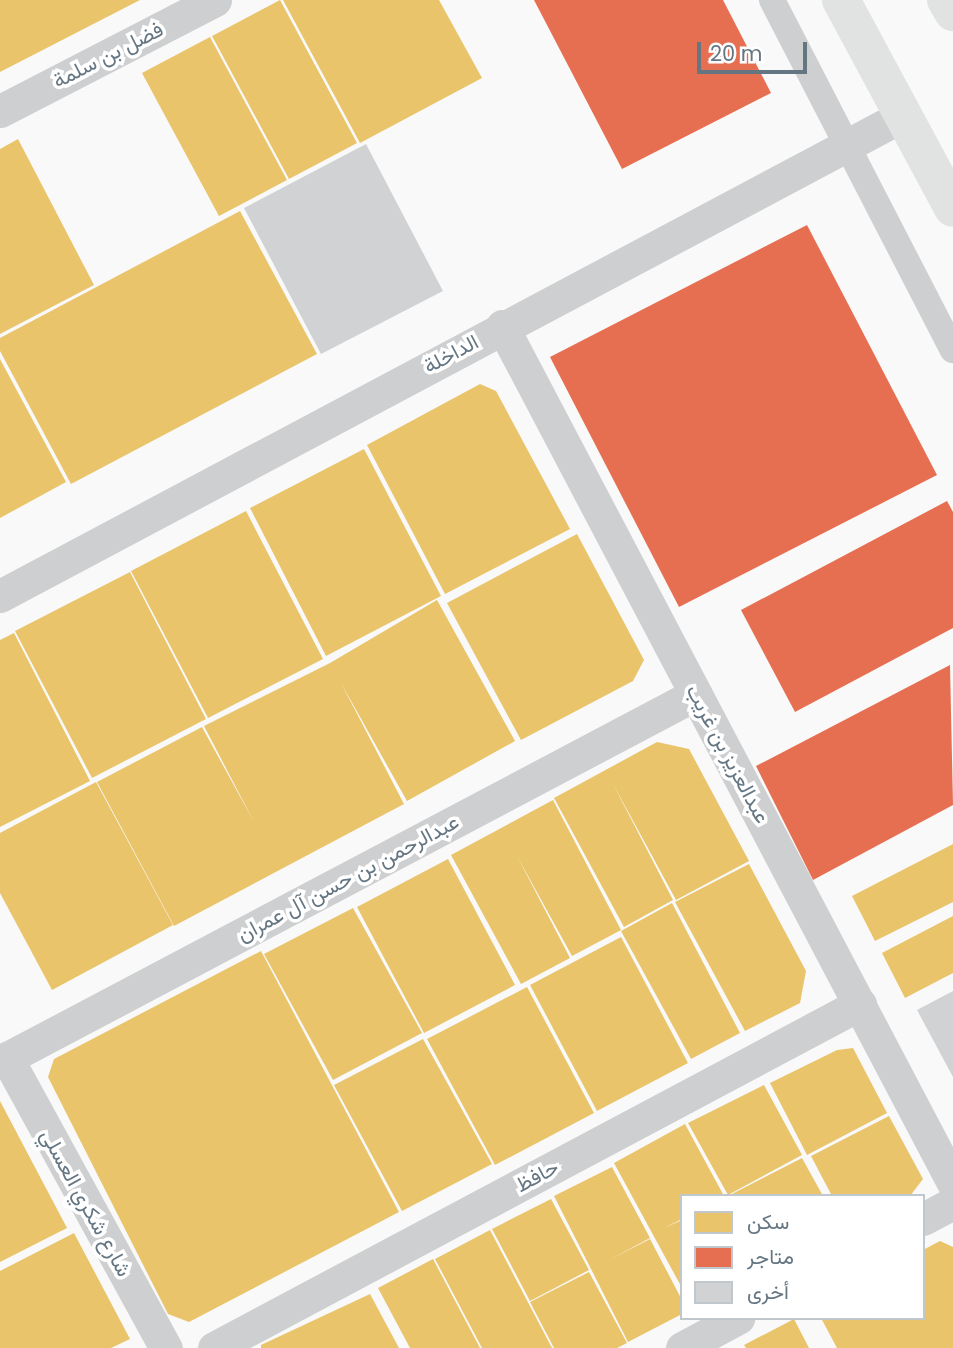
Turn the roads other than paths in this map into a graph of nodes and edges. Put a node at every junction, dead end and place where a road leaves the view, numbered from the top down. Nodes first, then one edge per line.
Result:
1 (215, 0) edge
2 (772, 0) edge
3 (841, 0) edge
4 (946, 0) edge
5 (953, 12) edge
6 (0, 111) edge
7 (904, 115) junction
8 (847, 145) junction
9 (953, 208) edge
10 (502, 326) junction
11 (953, 350) edge
12 (0, 596) edge
13 (696, 694) junction
14 (860, 1004) junction
15 (3, 1060) edge
16 (953, 1182) edge
17 (953, 1203) edge
18 (925, 1218) edge
19 (734, 1320) edge
20 (166, 1348) edge
21 (214, 1348) edge
22 (682, 1348) edge

1 - 6 street, فضل بن سلمة
2 - 8 street
3 - 7 main road
4 - 5 main road
7 - 8 street, الداخلة
7 - 9 main road
8 - 10 street, الداخلة
8 - 11 street
10 - 12 street, الداخلة
10 - 13 street, عبدالعزيز بن غريب
13 - 14 street, عبدالعزيز بن غريب
13 - 15 street, عبدالرحمن بن حسن آل عمران
14 - 16 street, عبدالعزيز بن غريب
14 - 21 street, حافظ
15 - 20 street, شارع شكري العسلي
17 - 18 street
19 - 22 street

